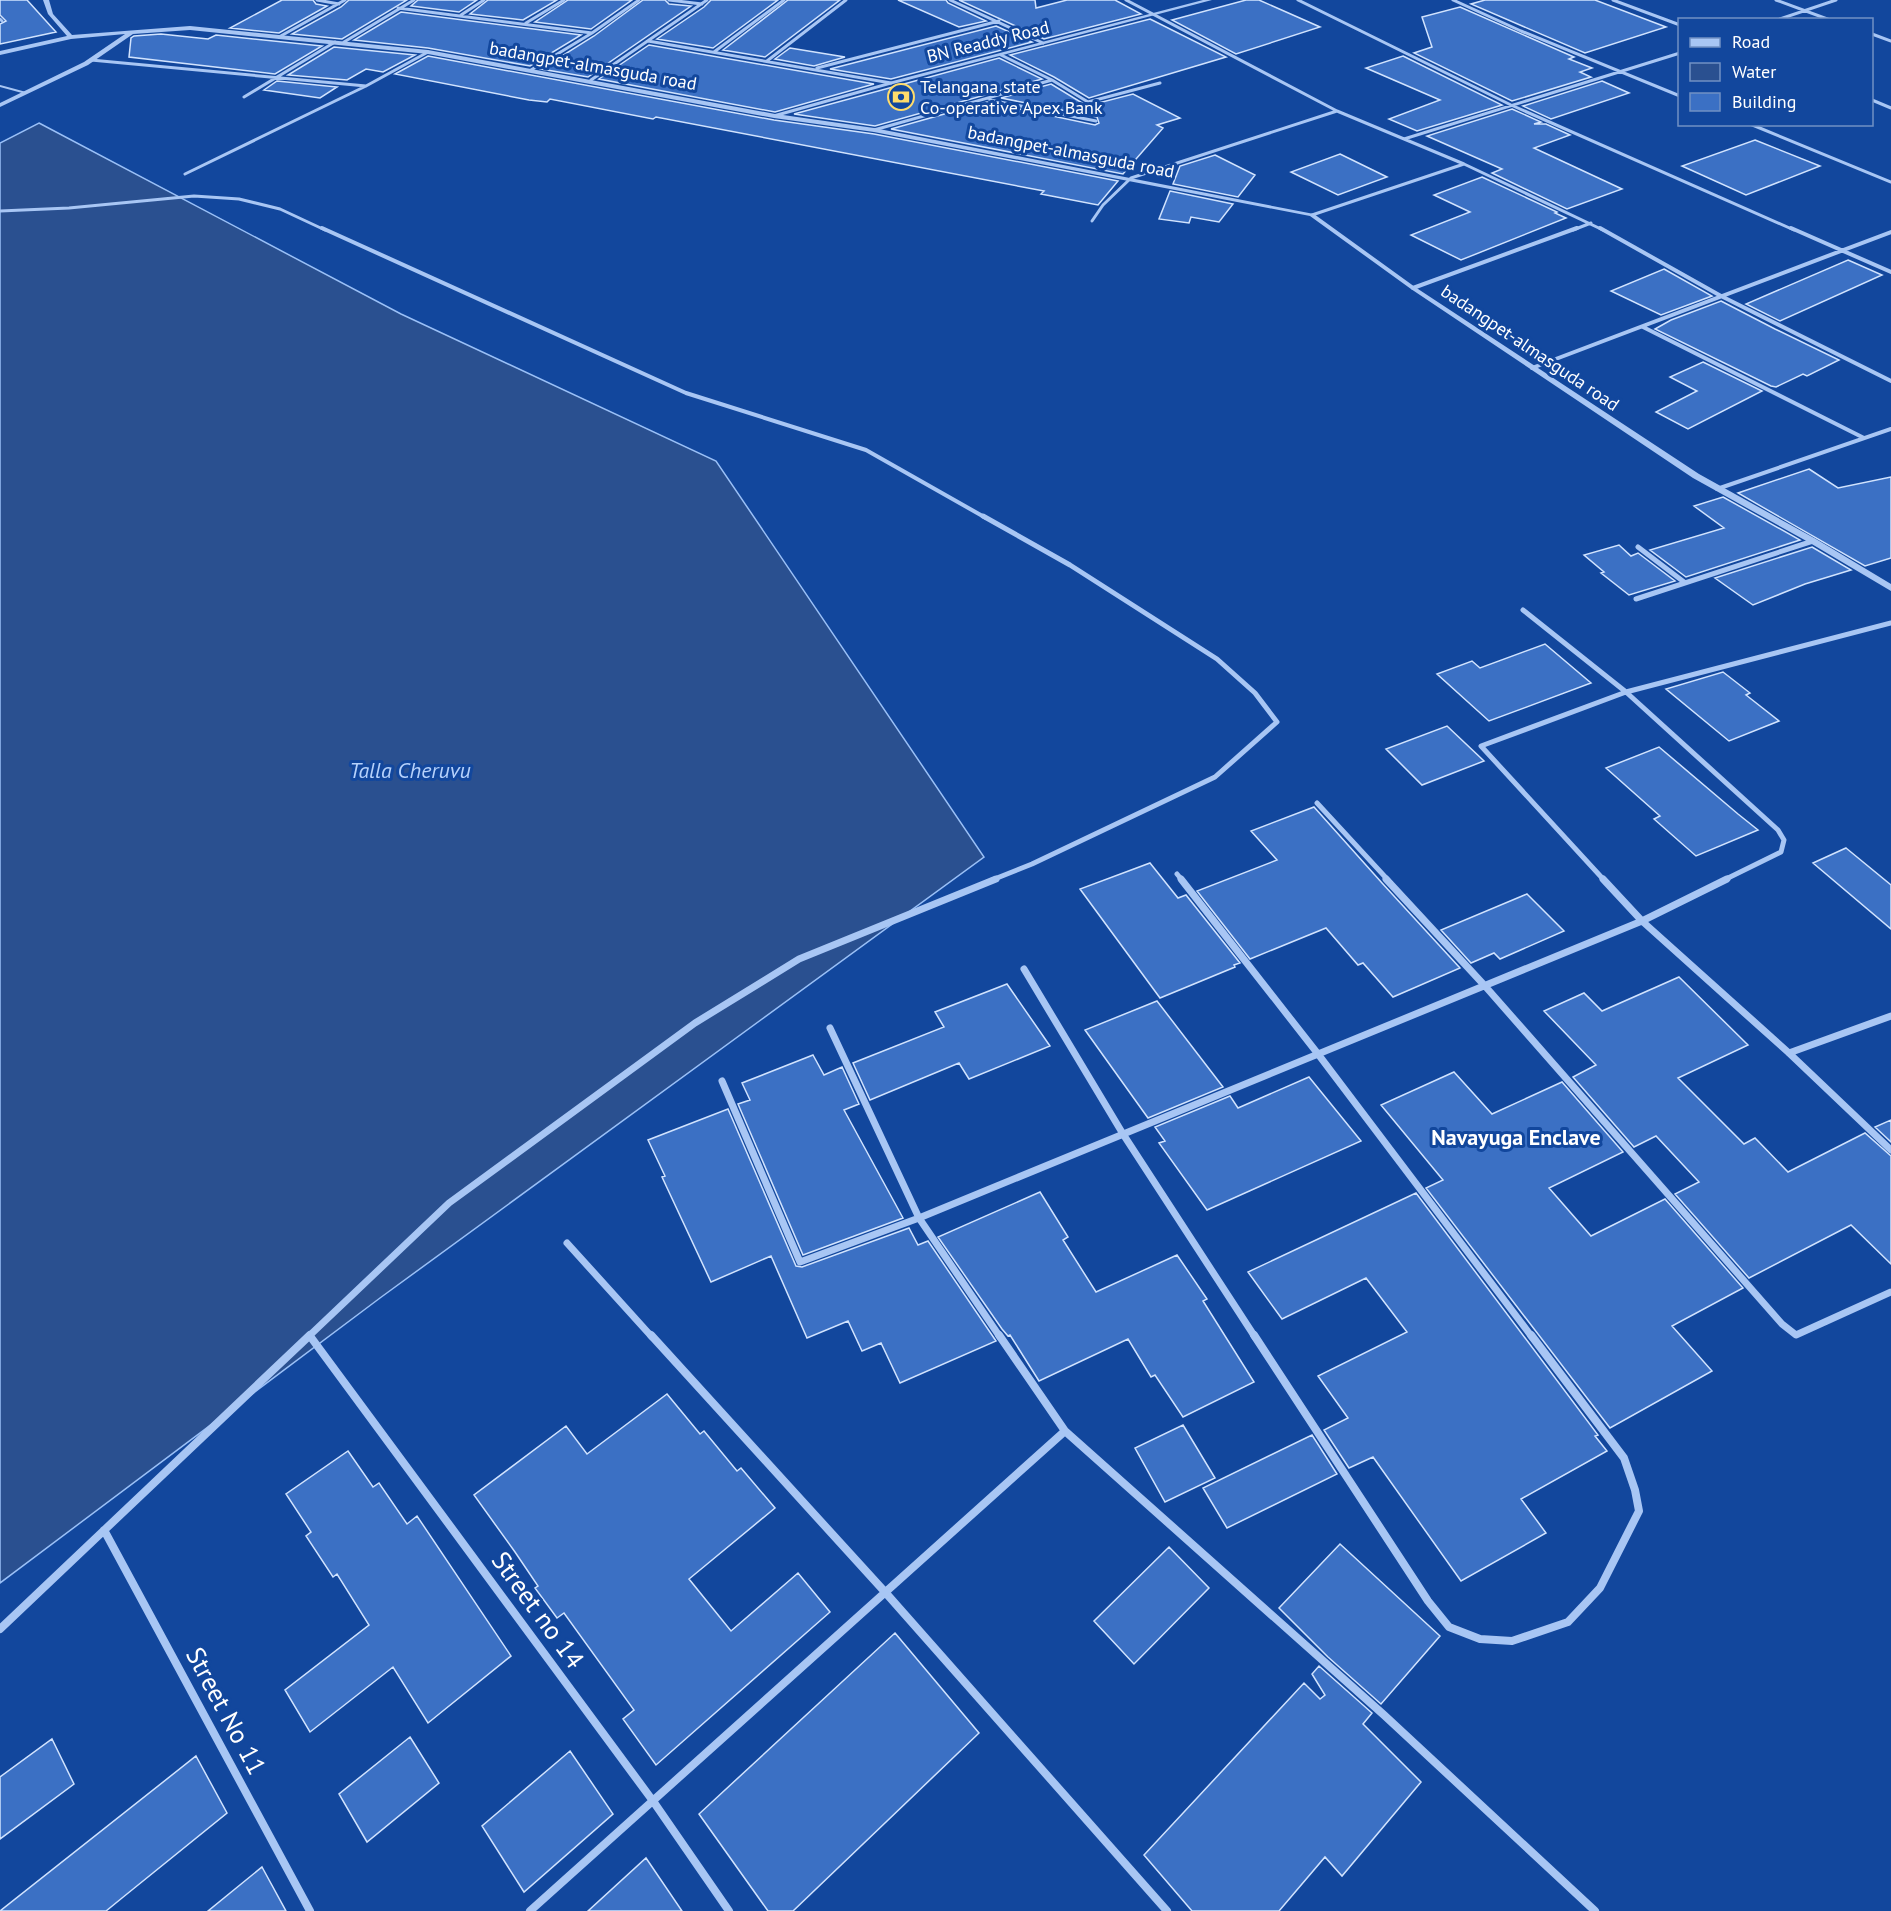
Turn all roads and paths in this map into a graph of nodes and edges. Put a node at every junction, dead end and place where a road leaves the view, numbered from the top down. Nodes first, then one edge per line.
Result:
1 (46, 0) edge
2 (317, 0) edge
3 (345, 0) edge
4 (414, 0) edge
5 (483, 0) edge
6 (564, 0) edge
7 (639, 0) edge
8 (669, 0) edge
9 (707, 0) edge
10 (784, 0) edge
11 (846, 0) edge
12 (950, 0) edge
13 (1126, 0) edge
14 (1209, 0) edge
15 (1298, 0) edge
16 (1453, 0) edge
17 (1613, 0) edge
18 (1776, 0) edge
19 (1836, 0) edge
20 (339, 4) junction
21 (702, 4) junction
22 (398, 8) junction
23 (1805, 10) junction
24 (461, 15) junction
25 (1154, 15) junction
26 (1783, 18) edge
27 (1825, 18) edge
28 (999, 21) junction
29 (526, 23) junction
30 (1678, 24) edge
31 (134, 31) junction
32 (592, 33) junction
33 (1873, 34) edge
34 (71, 36) junction
35 (279, 37) junction
36 (648, 41) junction
37 (1891, 41) edge
38 (335, 42) junction
39 (344, 42) junction
40 (1043, 43) junction
41 (428, 52) junction
42 (714, 52) junction
43 (0, 53) edge
44 (1678, 54) edge
45 (1001, 55) junction
46 (91, 60) junction
47 (767, 61) junction
48 (814, 69) junction
49 (531, 70) junction
50 (1621, 72) junction
51 (275, 79) junction
52 (591, 80) junction
53 (1052, 80) junction
54 (891, 82) junction
55 (1160, 83) dead end
56 (0, 86) edge
57 (366, 86) junction
58 (27, 93) junction
59 (1678, 95) edge
60 (244, 98) dead end
61 (986, 99) junction
62 (1873, 100) edge
63 (0, 105) edge
64 (1511, 105) junction
65 (1891, 108) edge
66 (1337, 111) junction
67 (774, 116) junction
68 (1096, 121) dead end
69 (1755, 126) edge
70 (873, 130) junction
71 (1404, 139) junction
72 (1464, 164) junction
73 (185, 174) dead end
74 (1131, 178) junction
75 (1891, 182) edge
76 (0, 212) edge
77 (1312, 214) junction
78 (1092, 221) dead end
79 (1591, 223) junction
80 (1891, 232) edge
81 (1844, 250) junction
82 (1891, 272) edge
83 (1413, 288) junction
84 (1721, 296) junction
85 (1643, 327) junction
86 (1532, 368) junction
87 (1891, 381) edge
88 (1891, 429) edge
89 (1864, 438) junction
90 (1717, 489) junction
91 (1813, 541) junction
92 (1638, 547) dead end
93 (1684, 582) junction
94 (1891, 588) edge
95 (1636, 599) dead end
96 (1523, 610) dead end
97 (1891, 623) edge
98 (1626, 692) junction
99 (1317, 803) dead end
100 (1177, 874) dead end
101 (1642, 921) junction
102 (1024, 969) dead end
103 (1485, 986) junction
104 (1891, 1016) edge
105 (830, 1028) dead end
106 (1789, 1053) junction
107 (1317, 1054) junction
108 (722, 1081) dead end
109 (1123, 1134) junction
110 (1891, 1150) edge
111 (919, 1218) junction
112 (567, 1243) dead end
113 (1891, 1292) edge
114 (310, 1336) junction
115 (1065, 1431) junction
116 (104, 1530) junction
117 (885, 1592) junction
118 (0, 1629) edge
119 (653, 1801) junction
120 (310, 1911) edge
121 (530, 1911) edge
122 (729, 1911) edge
123 (1167, 1911) edge
124 (1595, 1911) edge

1 - 34 street
2 - 20 street
3 - 20 street
4 - 22 street
5 - 24 street
6 - 29 street
7 - 32 street
8 - 21 street
9 - 21 street
10 - 42 street
11 - 47 street
12 - 28 street
13 - 25 street
14 - 25 street, BN Readdy Road
15 - 64 street
16 - 50 street
17 - 30 street
18 - 23 street
19 - 23 street
20 - 35 street
21 - 36 street
22 - 24 street
22 - 39 street
23 - 26 street
23 - 27 street
24 - 29 street
25 - 40 street, BN Readdy Road
25 - 66 street
28 - 40 street
28 - 48 street
29 - 32 street
31 - 34 street, badangpet-almasguda road
31 - 35 street, badangpet-almasguda road
31 - 46 street
32 - 49 street
33 - 37 street
34 - 43 street, badangpet-almasguda road
35 - 38 street, badangpet-almasguda road
36 - 42 street
36 - 52 street
38 - 39 street, badangpet-almasguda road
38 - 51 street
39 - 41 street, badangpet-almasguda road
40 - 45 street, BN Readdy Road
41 - 49 street, badangpet-almasguda road
41 - 57 street
42 - 47 street
44 - 50 street
45 - 53 street
45 - 54 street, BN Readdy Road
46 - 51 street
46 - 58 street
47 - 48 street
48 - 54 street
49 - 52 street, badangpet-almasguda road
50 - 59 street
50 - 64 street
51 - 57 street
51 - 60 street
52 - 67 street, badangpet-almasguda road
53 - 55 street
53 - 61 street
54 - 67 street, BN Readdy Road
56 - 58 lane
57 - 73 street
58 - 63 street
61 - 68 street
61 - 70 street
62 - 65 street
64 - 71 street
64 - 81 street
66 - 71 street
66 - 74 street
67 - 70 street, badangpet-almasguda road
69 - 75 street
70 - 74 street, badangpet-almasguda road
71 - 72 street
72 - 77 street
72 - 79 street
74 - 77 street, badangpet-almasguda road
74 - 78 street
76 - 114 street
77 - 83 street, badangpet-almasguda road
79 - 83 street
79 - 84 street
80 - 81 street
81 - 82 street
81 - 84 street
83 - 86 street, badangpet-almasguda road
84 - 85 street
84 - 87 street
85 - 86 street
85 - 89 street
86 - 90 street, badangpet-almasguda road
88 - 89 street
89 - 90 street
90 - 91 street, badangpet-almasguda road
91 - 93 street
91 - 94 street, badangpet-almasguda road
92 - 93 street
93 - 95 street
96 - 98 street
97 - 98 street
98 - 101 street
98 - 101 street
99 - 103 street
100 - 107 street
101 - 103 street
101 - 106 street
102 - 109 street
103 - 107 street
103 - 113 street
104 - 106 street
105 - 111 street
106 - 110 street
107 - 109 street
107 - 109 street
108 - 111 street
109 - 111 street
111 - 115 street
112 - 117 street
114 - 116 street
114 - 119 street, Street no 14
115 - 117 street
115 - 124 street
116 - 118 street
116 - 120 street, Street No 11
117 - 119 street
117 - 123 street
119 - 121 street
119 - 122 street, Street no 14

